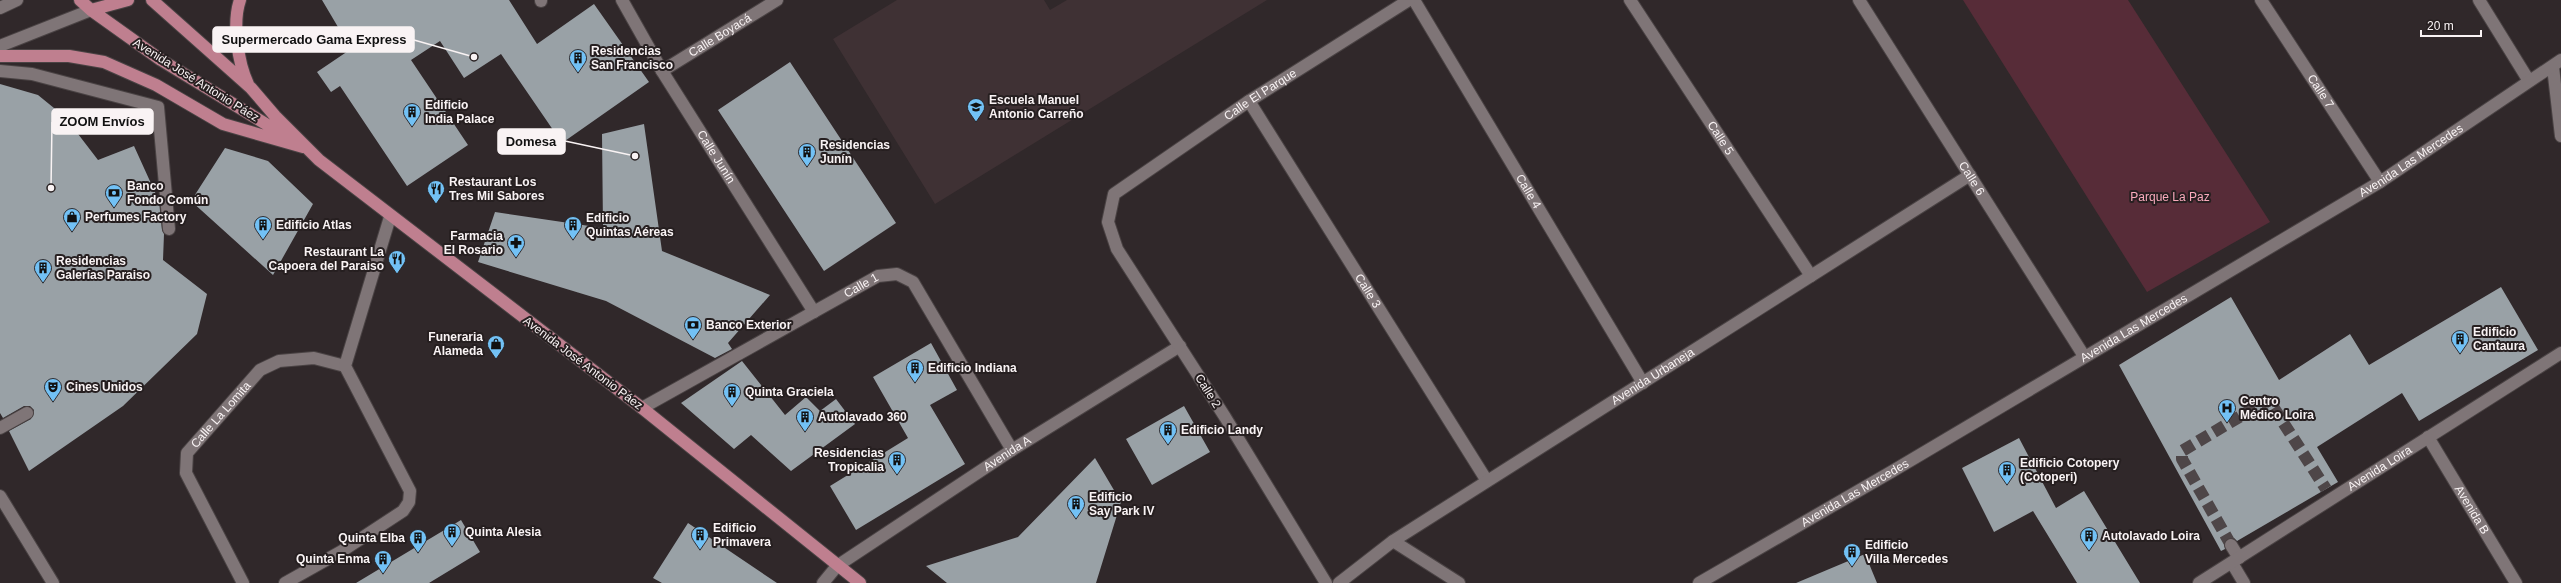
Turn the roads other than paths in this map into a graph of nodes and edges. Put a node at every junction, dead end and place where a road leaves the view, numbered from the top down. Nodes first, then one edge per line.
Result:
1 (17, 0) edge
2 (80, 0) edge
3 (128, 0) edge
4 (152, 0) edge
5 (240, 0) edge
6 (622, 0) edge
7 (777, 0) edge
8 (1409, 0) edge
9 (1414, 0) edge
10 (1630, 0) edge
11 (1859, 0) edge
12 (2261, 0) edge
13 (2479, 0) edge
14 (0, 8) edge
15 (91, 10) junction
16 (0, 46) edge
17 (0, 56) edge
18 (2557, 64) edge
19 (0, 71) edge
20 (662, 71) junction
21 (2529, 81) junction
22 (251, 88) junction
23 (1249, 101) junction
24 (2561, 136) edge
25 (304, 147) junction
26 (1970, 175) junction
27 (2380, 182) junction
28 (1114, 194) joint
29 (390, 217) junction
30 (170, 229) dead end
31 (1811, 276) junction
32 (814, 312) junction
33 (1180, 346) junction
34 (2561, 352) edge
35 (2084, 356) junction
36 (345, 366) junction
37 (1643, 383) junction
38 (642, 408) junction
39 (27, 413) dead end
40 (0, 428) edge
41 (2428, 437) junction
42 (1012, 450) junction
43 (1487, 481) junction
44 (0, 496) edge
45 (1393, 541) junction
46 (2231, 545) tunnel mouth
47 (2236, 560) junction
48 (837, 566) junction
49 (53, 583) edge
50 (243, 583) edge
51 (285, 583) edge
52 (822, 583) edge
53 (860, 583) edge
54 (1326, 583) edge
55 (1339, 583) edge
56 (1459, 583) edge
57 (1699, 583) edge
58 (2199, 583) edge
59 (2244, 583) edge
60 (2516, 583) edge

1 - 14 street
2 - 15 main road, Avenida José Antonio Páez
3 - 15 main road
4 - 22 main road, Avenida José Antonio Páez
5 - 22 main road
6 - 20 street, Calle Junín
7 - 20 street, Calle Boyacá
8 - 23 street, Calle El Parque
9 - 37 street, Calle 4
10 - 31 street, Calle 5
11 - 26 street, Calle 6
12 - 27 street, Calle 7
13 - 21 street
15 - 16 street
15 - 25 main road, Avenida José Antonio Páez
17 - 25 main road
18 - 21 street, Avenida Las Mercedes
18 - 24 street
19 - 30 street
20 - 32 street, Calle Junín
21 - 27 street, Avenida Las Mercedes
22 - 25 main road, Avenida José Antonio Páez
23 - 28 street, Calle El Parque
23 - 43 street, Calle 3
25 - 29 main road, Avenida José Antonio Páez
26 - 31 street, Avenida Urbaneja
26 - 35 street, Calle 6
27 - 35 street, Avenida Las Mercedes
28 - 33 street, Calle 2
29 - 36 street
29 - 38 main road, Avenida José Antonio Páez
31 - 37 street, Avenida Urbaneja
32 - 38 street, Calle 1
32 - 42 street, Calle 1
33 - 42 street, Avenida A
33 - 54 street, Calle 2
34 - 41 street, Avenida Loira
35 - 57 street, Avenida Las Mercedes
36 - 50 street, Calle La Lomita
36 - 51 street
37 - 43 street, Avenida Urbaneja
38 - 48 main road, Avenida José Antonio Páez
39 - 40 street
41 - 47 street, Avenida Loira
41 - 60 street, Avenida B
42 - 48 street, Avenida A
43 - 45 street, Avenida Urbaneja
44 - 49 street
45 - 55 street, Avenida Urbaneja
45 - 56 street
46 - 47 street
47 - 58 street, Avenida Loira
47 - 59 street
48 - 52 street, Avenida A
48 - 53 main road, Avenida José Antonio Páez

